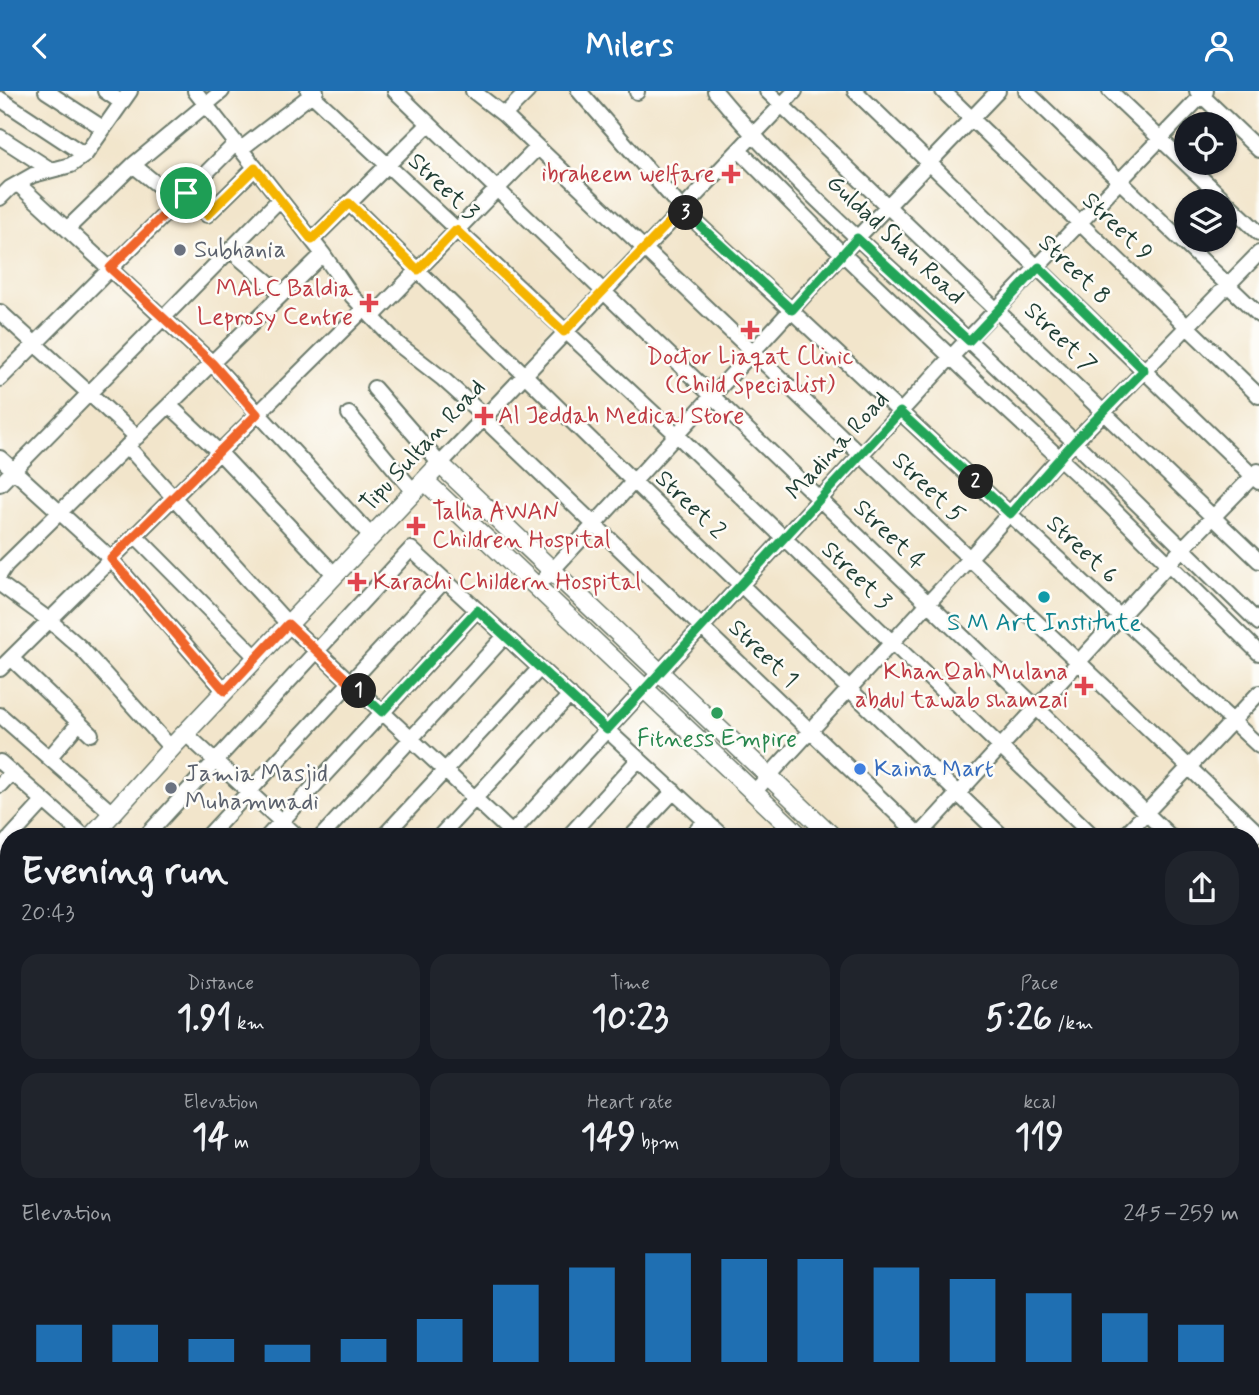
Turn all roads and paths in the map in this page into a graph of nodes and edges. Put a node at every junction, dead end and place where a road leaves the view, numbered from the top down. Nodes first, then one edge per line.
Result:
1 (46, 91) edge
2 (105, 91) edge
3 (195, 91) edge
4 (222, 91) edge
5 (395, 91) edge
6 (473, 91) edge
7 (528, 91) edge
8 (579, 91) edge
9 (715, 91) edge
10 (767, 91) edge
11 (795, 91) edge
12 (855, 91) edge
13 (943, 91) edge
14 (998, 91) edge
15 (1026, 91) edge
16 (1110, 91) edge
17 (312, 92) edge
18 (1202, 92) edge
19 (125, 96) edge
20 (0, 99) edge
21 (205, 104) junction
22 (782, 105) junction
23 (504, 115) junction
24 (972, 118) junction
25 (429, 124) junction
26 (103, 128) junction
27 (752, 136) junction
28 (0, 137) edge
29 (1160, 140) junction
30 (238, 146) junction
31 (537, 148) junction
32 (739, 150) junction
33 (1259, 151) edge
34 (85, 155) junction
35 (930, 163) junction
36 (133, 165) junction
37 (387, 165) junction
38 (255, 168) junction
39 (51, 170) junction
40 (1120, 182) junction
41 (7, 188) edge
42 (497, 189) junction
43 (186, 193) junction
44 (279, 199) junction
45 (349, 203) junction
46 (175, 204) junction
47 (888, 206) junction
48 (682, 209) junction
49 (1081, 223) junction
50 (68, 228) junction
51 (456, 230) junction
52 (1259, 233) edge
53 (857, 238) junction
54 (312, 240) junction
55 (230, 250) junction
56 (643, 250) junction
57 (1259, 253) edge
58 (323, 254) junction
59 (844, 254) junction
60 (1039, 267) junction
61 (110, 268) junction
62 (418, 270) junction
63 (1227, 285) junction
64 (603, 292) junction
65 (282, 294) junction
66 (792, 310) junction
67 (998, 310) junction
68 (0, 312) edge
69 (368, 313) junction
70 (1259, 315) edge
71 (163, 318) junction
72 (1187, 326) junction
73 (564, 332) junction
74 (969, 341) junction
75 (36, 342) junction
76 (752, 352) junction
77 (951, 357) junction
78 (212, 363) junction
79 (1144, 370) junction
80 (524, 374) junction
81 (0, 379) edge
82 (374, 388) dead end
83 (89, 394) junction
84 (1259, 396) edge
85 (711, 397) junction
86 (169, 405) junction
87 (900, 412) junction
88 (1104, 412) junction
89 (257, 414) junction
90 (349, 414) dead end
91 (483, 417) junction
92 (676, 434) junction
93 (132, 441) junction
94 (1074, 442) junction
95 (219, 452) junction
96 (860, 455) junction
97 (0, 458) edge
98 (1059, 458) junction
99 (440, 464) junction
100 (13, 471) junction
101 (1257, 476) edge
102 (633, 481) junction
103 (0, 484) edge
104 (419, 486) junction
105 (174, 496) junction
106 (819, 500) junction
107 (60, 512) junction
108 (1010, 514) junction
109 (1213, 517) junction
110 (594, 524) junction
111 (135, 535) junction
112 (372, 537) junction
113 (783, 538) junction
114 (1183, 548) junction
115 (111, 559) junction
116 (970, 559) junction
117 (1259, 561) edge
118 (1169, 565) junction
119 (551, 571) junction
120 (0, 573) edge
121 (335, 575) junction
122 (445, 580) junction
123 (0, 584) edge
124 (740, 585) junction
125 (537, 587) junction
126 (928, 604) junction
127 (477, 610) junction
128 (1120, 617) junction
129 (49, 620) junction
130 (1259, 623) edge
131 (288, 624) junction
132 (701, 627) junction
133 (505, 636) junction
134 (892, 642) junction
135 (317, 651) junction
136 (1259, 653) edge
137 (11, 658) junction
138 (257, 658) junction
139 (1078, 662) junction
140 (540, 668) junction
141 (0, 669) edge
142 (659, 673) junction
143 (350, 683) junction
144 (849, 688) junction
145 (645, 689) junction
146 (225, 691) junction
147 (1259, 693) edge
148 (570, 695) junction
149 (1036, 707) junction
150 (382, 712) junction
151 (0, 715) edge
152 (1233, 721) junction
153 (79, 723) junction
154 (607, 730) junction
155 (810, 730) junction
156 (185, 733) junction
157 (91, 734) dead end
158 (411, 739) junction
159 (1000, 746) junction
160 (1259, 746) edge
161 (171, 748) junction
162 (49, 758) junction
163 (639, 759) junction
164 (215, 761) junction
165 (0, 762) edge
166 (1189, 767) junction
167 (445, 771) junction
168 (12, 772) junction
169 (768, 775) junction
170 (0, 785) edge
171 (674, 791) junction
172 (249, 792) junction
173 (754, 792) junction
174 (958, 793) junction
175 (475, 798) junction
176 (44, 801) junction
177 (1146, 813) junction
178 (112, 814) junction
179 (706, 820) junction
180 (281, 821) junction
181 (19, 828) edge
182 (75, 828) edge
183 (99, 828) edge
184 (153, 828) edge
185 (215, 828) edge
186 (275, 828) edge
187 (288, 828) edge
188 (329, 828) edge
189 (391, 828) edge
190 (447, 828) edge
191 (505, 828) edge
192 (518, 828) edge
193 (576, 828) edge
194 (640, 828) edge
195 (699, 828) edge
196 (714, 828) edge
197 (792, 828) edge
198 (824, 828) edge
199 (912, 828) edge
200 (927, 828) edge
201 (994, 828) edge
202 (1085, 828) edge
203 (1132, 828) edge
204 (1162, 828) edge
205 (1253, 828) edge

1 - 26 street
2 - 19 street
3 - 21 street, Street 1
4 - 21 street
5 - 25 street, Street 4
6 - 23 street, Street 5
7 - 23 street
8 - 48 street, Street 6
9 - 27 street, Guldad Shah Road
10 - 22 street, Street 7
11 - 22 street, Tipu Sultan Road
12 - 35 street, Street 8
13 - 24 street, Street 9
14 - 24 street
15 - 40 street
16 - 29 street
17 - 30 street
17 - 37 street, Street 3
18 - 29 street, Madina Road
18 - 33 street
19 - 26 street
20 - 34 street
21 - 30 street, Street 1
21 - 36 street
22 - 27 street, Tipu Sultan Road
22 - 47 street, Street 7
23 - 31 street, Street 5
24 - 35 street
24 - 49 street, Street 9
25 - 37 street
25 - 42 street, Street 4
26 - 34 street
27 - 32 street, Tipu Sultan Road
27 - 53 street, Guldad Shah Road
28 - 39 street
29 - 40 street, Madina Road
29 - 52 street
30 - 38 street, Street 1
30 - 43 street
31 - 42 street
31 - 56 street, Street 5
32 - 48 street, Tipu Sultan Road
32 - 59 street, Guldad Shah Road
34 - 39 street
35 - 47 street
35 - 60 street, Street 8
36 - 46 street
36 - 50 street
37 - 45 street
37 - 51 street, Street 3
38 - 43 street
38 - 44 street, Street 1
39 - 41 street
40 - 49 street, Madina Road
40 - 63 street
41 - 50 street
42 - 51 street
42 - 64 street, Street 4
43 - 46 street
44 - 54 street, Street 1
44 - 55 street
45 - 54 street
45 - 62 street, Street 2
46 - 61 street
47 - 53 street
47 - 67 street, Street 7
48 - 56 street, Tipu Sultan Road
48 - 66 street, Street 6
49 - 60 street, Madina Road
49 - 72 street, Street 9
50 - 61 street
51 - 62 street
51 - 73 street, Street 3
53 - 59 street
53 - 74 street, Guldad Shah Road
54 - 58 street, Street 1
55 - 65 street
55 - 71 street
56 - 64 street, Tipu Sultan Road
56 - 76 street, Street 5
57 - 63 street
58 - 65 street
58 - 69 street, Street 1
59 - 66 street
59 - 77 street, Guldad Shah Road
60 - 67 street, Madina Road
60 - 79 street, Street 8
61 - 71 street
61 - 75 street
62 - 69 street
62 - 80 street, Street 2
63 - 70 street
63 - 72 street
64 - 73 street, Tipu Sultan Road
64 - 85 street, Street 4
65 - 78 street
66 - 76 street
66 - 87 street, Street 6
67 - 74 street, Madina Road
67 - 88 street, Street 7
68 - 75 street
69 - 89 street
69 - 91 street, Street 1
71 - 78 street
71 - 83 street
72 - 79 street
72 - 84 street, Street 9
73 - 80 street, Tipu Sultan Road
73 - 92 street, Street 3
74 - 77 street, Madina Road
74 - 94 street, Guldad Shah Road
75 - 81 street
75 - 83 street
76 - 85 street
76 - 96 street, Street 5
77 - 87 street, Madina Road
77 - 98 street, Guldad Shah Road
78 - 86 street
78 - 89 street
79 - 88 street
79 - 101 street, Street 8
80 - 91 street, Tipu Sultan Road
80 - 102 street, Street 2
82 - 99 street
83 - 93 street
83 - 100 street
85 - 92 street
85 - 106 street, Street 4
86 - 93 street
86 - 95 street
87 - 96 street, Madina Road
87 - 108 street, Street 6
88 - 94 street
88 - 109 street, Street 7
89 - 95 street
89 - 112 street
90 - 104 street
91 - 99 street, Tipu Sultan Road
91 - 110 street, Street 1
92 - 102 street
92 - 113 street, Street 3
93 - 105 street
93 - 107 street
94 - 98 street
94 - 114 street, Guldad Shah Road
95 - 105 street
95 - 121 street
96 - 106 street, Madina Road
96 - 116 street, Street 5
97 - 100 street
98 - 108 street
98 - 118 street, Guldad Shah Road
99 - 104 main road, Tipu Sultan Road
99 - 119 main road
100 - 103 street
100 - 107 street
101 - 109 street
102 - 110 street
102 - 124 street, Street 2
104 - 112 main road, Tipu Sultan Road
104 - 125 main road
105 - 111 street
105 - 131 street
106 - 113 street, Madina Road
106 - 126 street, Street 4
107 - 115 street
107 - 120 street
108 - 116 street
108 - 128 street, Street 6
109 - 114 street
109 - 117 street, Street 7
110 - 119 street
110 - 132 street, Street 1
111 - 115 street
111 - 138 street
112 - 121 main road, Tipu Sultan Road
113 - 124 street, Madina Road
113 - 134 street, Street 3
114 - 118 street
114 - 130 street, Guldad Shah Road
115 - 129 street
115 - 146 street
116 - 126 street
116 - 139 street, Street 5
118 - 128 street
118 - 136 street, Guldad Shah Road
119 - 125 street
119 - 142 main road
121 - 131 main road, Tipu Sultan Road
122 - 127 street
122 - 135 street
122 - 143 street
123 - 129 street
124 - 132 street, Madina Road
124 - 144 street, Street 2
125 - 145 main road
126 - 134 street
126 - 149 street, Street 4
127 - 133 street
127 - 150 street
128 - 139 street
128 - 152 street, Street 6
129 - 137 street
129 - 161 street
131 - 135 street
131 - 138 main road, Tipu Sultan Road
132 - 142 street, Madina Road
132 - 155 street, Street 1
133 - 140 street
133 - 158 street
134 - 144 street
134 - 159 street, Street 3
135 - 143 street
135 - 164 street
137 - 141 street
137 - 153 street
138 - 146 main road, Tipu Sultan Road
139 - 149 street
139 - 166 street, Street 5
140 - 148 street
140 - 167 street
142 - 145 street, Madina Road
142 - 169 main road
143 - 150 street
143 - 172 street
144 - 155 street
144 - 174 street, Street 2
145 - 154 street, Madina Road
145 - 173 main road
146 - 156 main road, Tipu Sultan Road
147 - 152 street
148 - 154 street
148 - 175 street
149 - 159 street
149 - 177 street, Street 4
150 - 158 street
150 - 180 street
151 - 162 street
152 - 160 street, Street 6
152 - 166 street
153 - 157 street
153 - 162 street
154 - 163 street
154 - 192 street, Madina Road
155 - 169 street
155 - 199 street, Street 1
156 - 161 main road, Tipu Sultan Road
156 - 164 street
158 - 167 street
158 - 188 street
159 - 174 street
159 - 202 street, Street 3
161 - 178 main road, Tipu Sultan Road
162 - 178 street
163 - 171 street
163 - 193 street
164 - 172 street
164 - 184 street
165 - 168 street
166 - 177 street
166 - 205 street, Street 5
167 - 175 street
167 - 189 street
168 - 170 street
168 - 176 street
169 - 173 street
169 - 198 main road
171 - 179 street
171 - 194 street
172 - 180 street
172 - 185 street
173 - 197 main road
174 - 200 street
174 - 201 street, Street 2
175 - 190 street
175 - 191 street
176 - 181 street
176 - 182 street
177 - 203 street
177 - 204 street, Street 4
178 - 183 main road, Tipu Sultan Road
179 - 195 street
179 - 196 street
180 - 186 street
180 - 187 street

